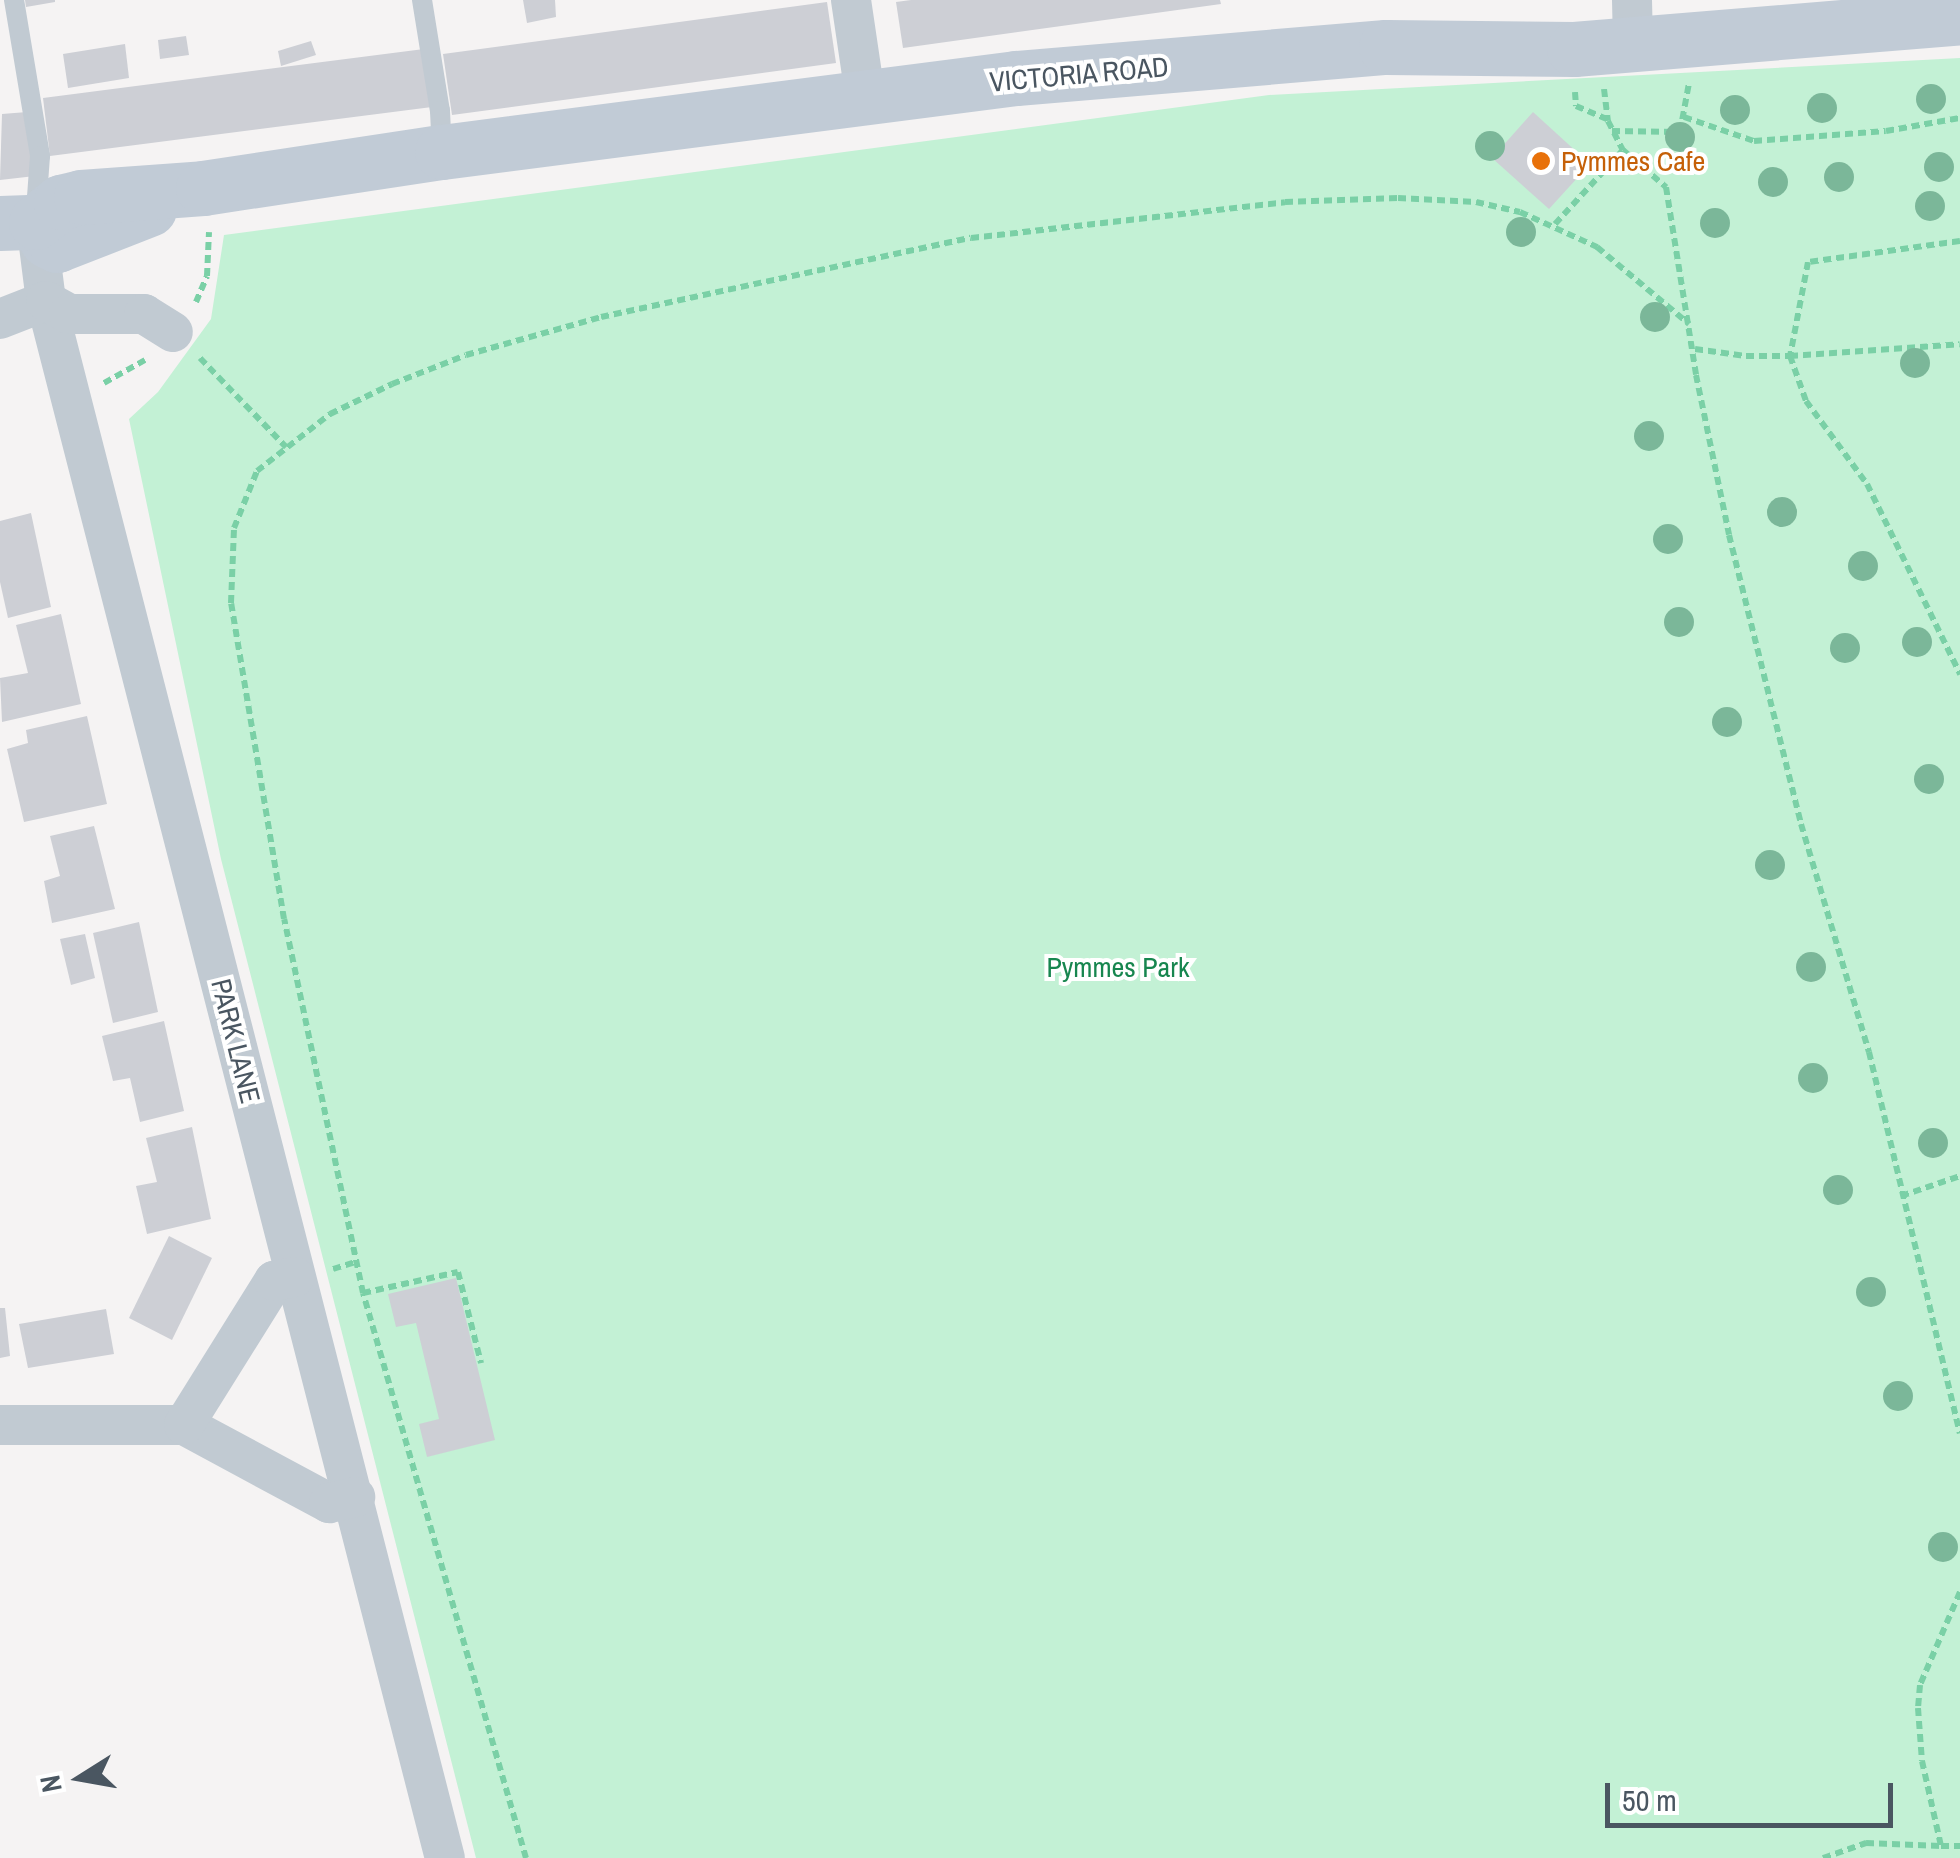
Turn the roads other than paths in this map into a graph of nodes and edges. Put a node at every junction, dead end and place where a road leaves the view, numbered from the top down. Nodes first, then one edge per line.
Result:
1 (14, 0) edge
2 (422, 0) edge
3 (851, 0) edge
4 (1960, 17) edge
5 (1633, 22) edge
6 (865, 95) junction
7 (442, 152) junction
8 (18, 222) edge
9 (46, 301) junction
10 (0, 319) edge
11 (174, 332) road end
12 (295, 1277) junction
13 (0, 1425) edge
14 (184, 1425) junction
15 (355, 1497) junction
16 (444, 1858) edge

1 - 8 lane
2 - 7 lane
3 - 6 street
4 - 5 street, VICTORIA ROAD
5 - 6 street, VICTORIA ROAD
6 - 7 street, VICTORIA ROAD
7 - 8 street, VICTORIA ROAD
8 - 9 street, PARK LANE
9 - 10 street
9 - 11 street
9 - 12 street, PARK LANE
12 - 14 street
12 - 15 street, PARK LANE
13 - 14 street
14 - 15 street
15 - 16 street, PARK LANE

